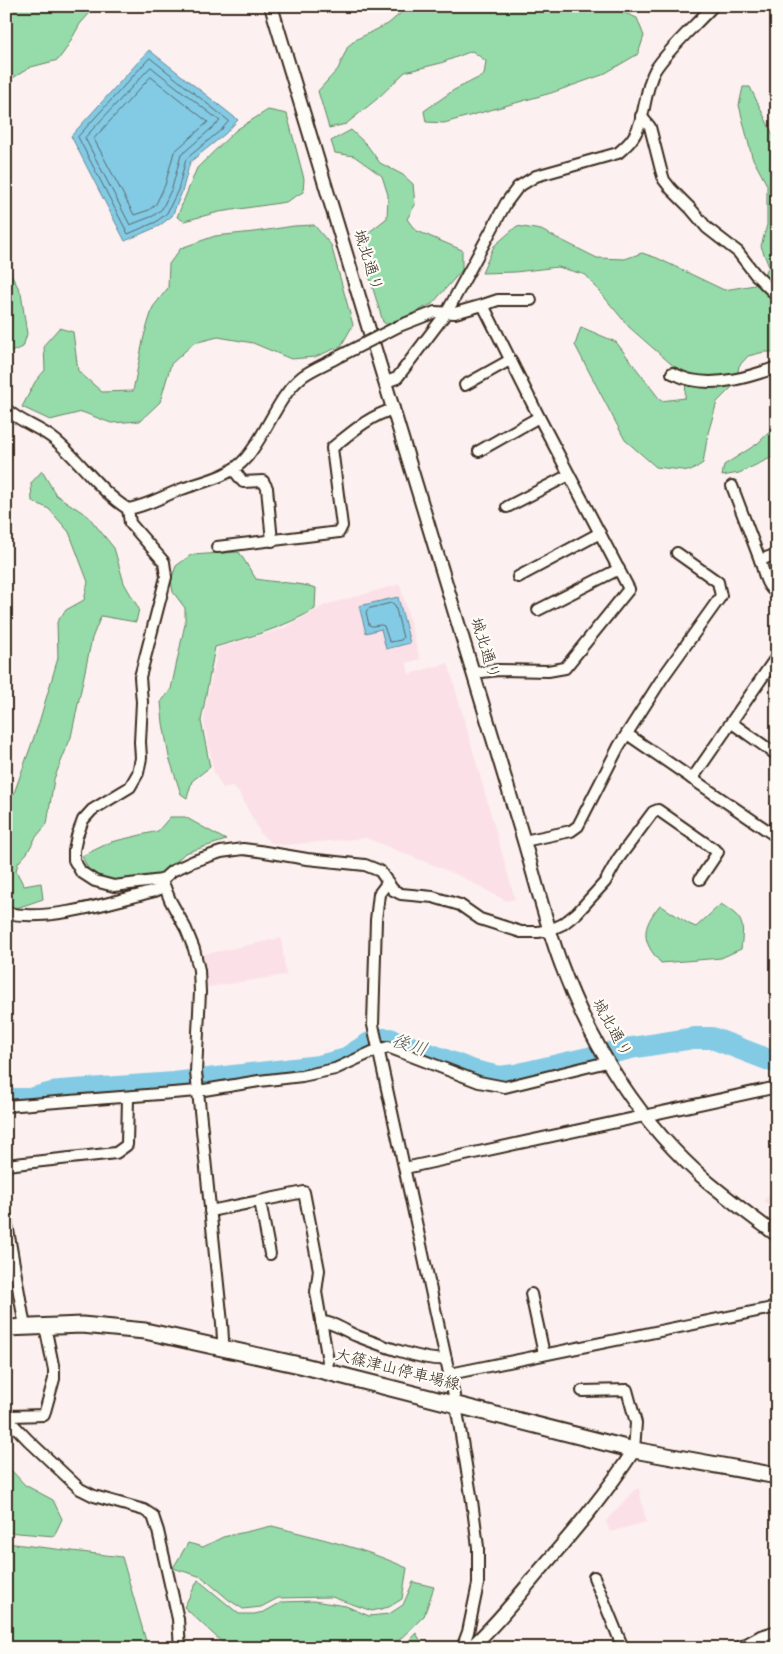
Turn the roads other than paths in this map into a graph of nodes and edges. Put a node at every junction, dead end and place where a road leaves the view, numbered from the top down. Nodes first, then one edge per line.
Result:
1 (271, 6) edge
2 (712, 6) edge
3 (641, 116) junction
4 (777, 296) edge
5 (532, 300) dead end
6 (483, 306) junction
7 (447, 312) junction
8 (510, 360) junction
9 (777, 367) edge
10 (672, 373) dead end
11 (386, 382) junction
12 (465, 385) dead end
13 (6, 409) edge
14 (394, 409) junction
15 (539, 417) junction
16 (479, 451) dead end
17 (232, 469) junction
18 (570, 475) junction
19 (732, 486) dead end
20 (507, 507) dead end
21 (128, 509) junction
22 (600, 532) junction
23 (272, 541) junction
24 (217, 547) dead end
25 (678, 553) dead end
26 (777, 554) edge
27 (760, 560) junction
28 (619, 569) junction
29 (518, 577) dead end
30 (777, 593) edge
31 (538, 610) dead end
32 (777, 656) edge
33 (474, 673) junction
34 (732, 723) junction
35 (627, 734) junction
36 (777, 755) edge
37 (692, 779) junction
38 (777, 837) edge
39 (524, 841) junction
40 (700, 878) dead end
41 (388, 882) junction
42 (163, 883) junction
43 (6, 913) edge
44 (550, 930) junction
45 (376, 1043) junction
46 (607, 1062) junction
47 (198, 1087) junction
48 (777, 1087) edge
49 (128, 1096) junction
50 (6, 1106) edge
51 (644, 1115) junction
52 (6, 1165) edge
53 (404, 1168) junction
54 (260, 1201) junction
55 (210, 1211) junction
56 (6, 1219) edge
57 (777, 1235) edge
58 (270, 1254) dead end
59 (531, 1294) dead end
60 (777, 1307) edge
61 (321, 1322) junction
62 (45, 1326) junction
63 (25, 1327) junction
64 (6, 1328) edge
65 (222, 1347) junction
66 (544, 1354) junction
67 (446, 1359) junction
68 (326, 1372) junction
69 (450, 1374) junction
70 (582, 1391) dead end
71 (456, 1405) junction
72 (7, 1418) edge
73 (634, 1450) junction
74 (777, 1476) edge
75 (594, 1577) dead end
76 (777, 1631) edge
77 (761, 1636) junction
78 (180, 1648) edge
79 (462, 1648) edge
80 (470, 1648) edge
81 (623, 1648) edge
82 (739, 1648) edge
83 (766, 1648) edge

1 - 11 street, 城北通り
2 - 3 street
3 - 4 street
3 - 7 street
5 - 6 street
6 - 7 street
6 - 8 street
7 - 11 street
7 - 17 street, bridge
8 - 12 street
8 - 15 street
9 - 10 street
11 - 14 street, 城北通り
13 - 21 street
14 - 23 street
14 - 33 street, 城北通り
15 - 16 street
15 - 18 street
17 - 21 street
17 - 23 street
18 - 20 street
18 - 22 street
19 - 27 street
21 - 42 street
22 - 28 street
22 - 29 street
23 - 24 street
25 - 35 street
26 - 27 street
27 - 30 street
28 - 31 street
28 - 33 street
32 - 34 street
33 - 39 street, 城北通り
34 - 36 street
34 - 37 street
35 - 37 street
35 - 39 street
37 - 38 street
39 - 44 street, 城北通り
40 - 44 street
41 - 42 street
41 - 44 street
41 - 45 street
42 - 43 street
42 - 47 street
44 - 46 street, 城北通り
45 - 46 street
45 - 47 street
45 - 53 street
46 - 51 street, 城北通り
47 - 49 street
47 - 55 street
48 - 51 street
49 - 50 street
49 - 52 street
51 - 53 street
51 - 57 street, 城北通り
53 - 67 street
54 - 55 street
54 - 58 street
54 - 61 street
55 - 65 street
56 - 63 street
59 - 66 street
60 - 66 street
61 - 67 street
61 - 68 street
62 - 63 main road, 大篠津山停車場線
62 - 65 main road, 大篠津山停車場線
62 - 72 street
63 - 64 main road, 大篠津山停車場線
65 - 68 main road, 大篠津山停車場線
66 - 69 street
67 - 69 street
68 - 71 main road, 大篠津山停車場線
69 - 71 street
70 - 73 street
71 - 73 main road, 大篠津山停車場線
71 - 79 street
72 - 78 street
73 - 74 main road, 大篠津山停車場線
73 - 80 street
75 - 81 street
76 - 77 street
77 - 82 street
77 - 83 street

